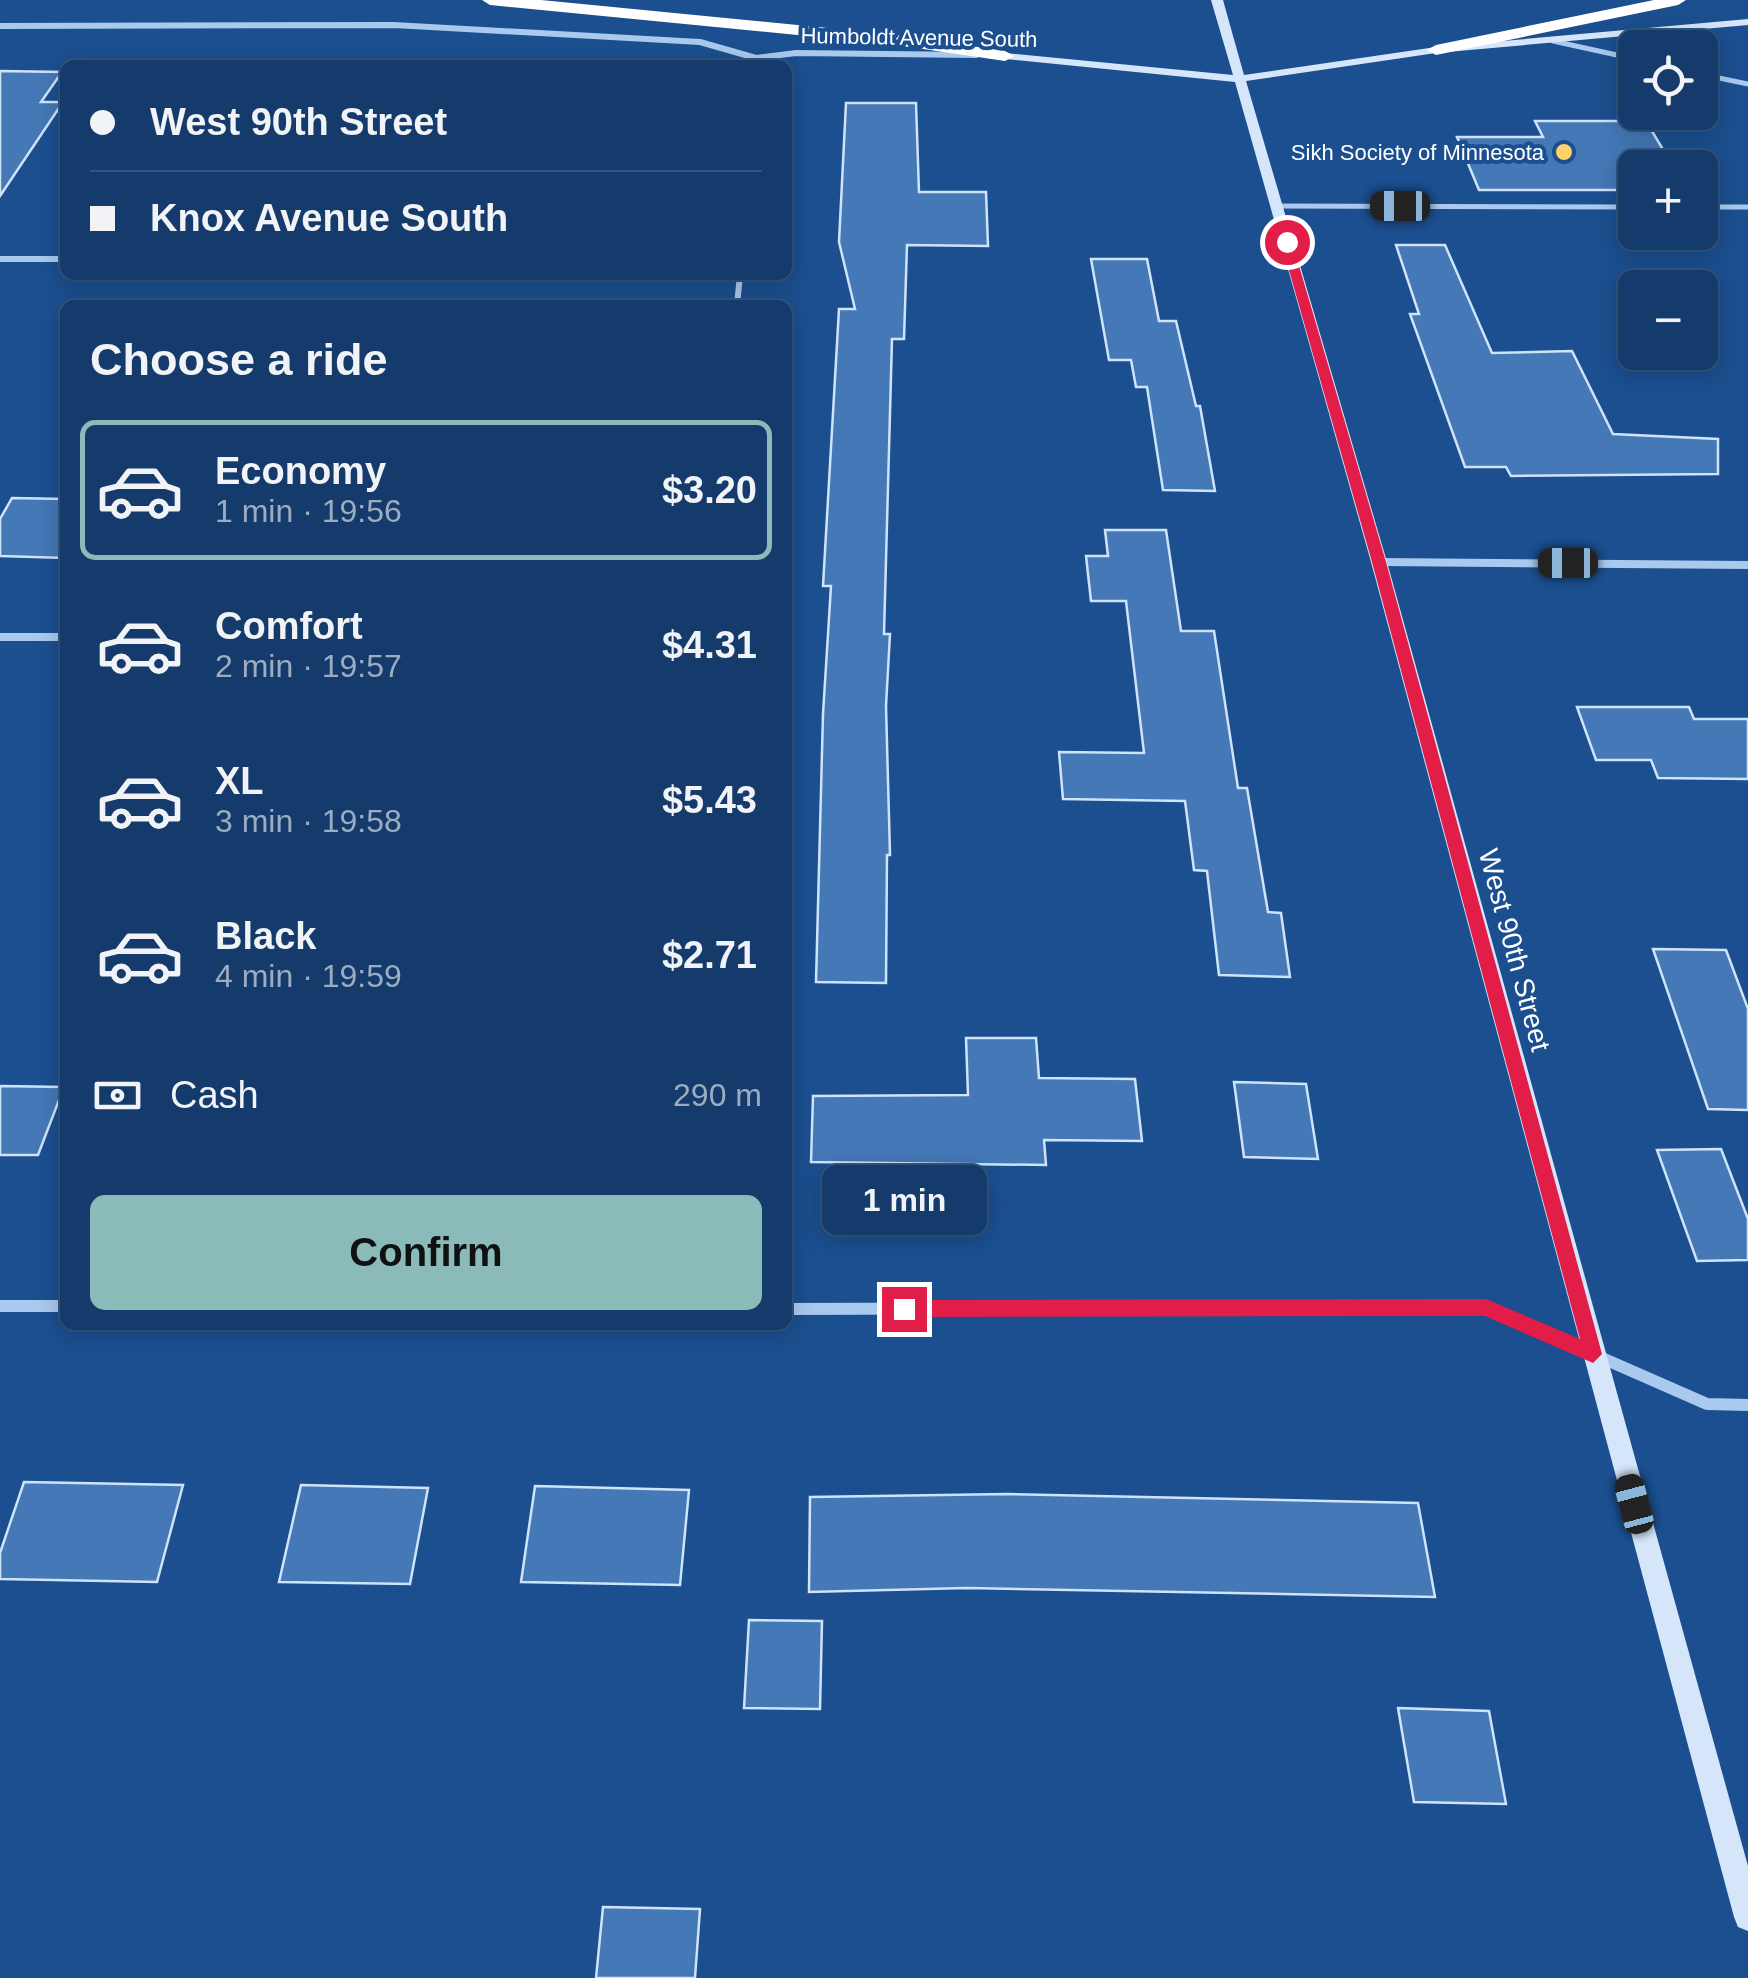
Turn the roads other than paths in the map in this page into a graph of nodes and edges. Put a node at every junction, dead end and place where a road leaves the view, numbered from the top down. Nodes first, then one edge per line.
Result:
1 (490, 0) edge
2 (1678, 0) edge
3 (1219, 8) edge
4 (1748, 22) edge
5 (0, 26) edge
6 (1548, 40) junction
7 (1436, 50) junction
8 (1618, 55) edge
9 (1004, 56) junction
10 (750, 60) edge
11 (765, 60) edge
12 (1718, 78) edge
13 (1240, 79) junction
14 (1748, 84) edge
15 (1276, 206) junction
16 (1618, 207) edge
17 (1718, 207) edge
18 (1748, 207) edge
19 (0, 259) edge
20 (60, 259) edge
21 (1379, 562) junction
22 (1748, 564) edge
23 (0, 637) edge
24 (60, 638) edge
25 (0, 1306) edge
26 (60, 1306) edge
27 (792, 1309) edge
28 (1593, 1354) junction
29 (1748, 1405) edge
30 (1748, 1917) edge

1 - 9 highway
2 - 7 highway
3 - 13 street, West 90th Street
4 - 6 street, Humboldt Avenue South
5 - 10 street, Humboldt Avenue South
6 - 7 street, Humboldt Avenue South
6 - 8 lane
7 - 13 street, Humboldt Avenue South
9 - 11 street, Humboldt Avenue South
9 - 13 street, Humboldt Avenue South
12 - 14 lane
13 - 15 street, West 90th Street
15 - 16 lane
15 - 21 street, West 90th Street
17 - 18 lane
19 - 20 street
21 - 22 street
21 - 28 street, West 90th Street
23 - 24 street
25 - 26 street
27 - 28 street
28 - 29 street
28 - 30 street, West 90th Street

